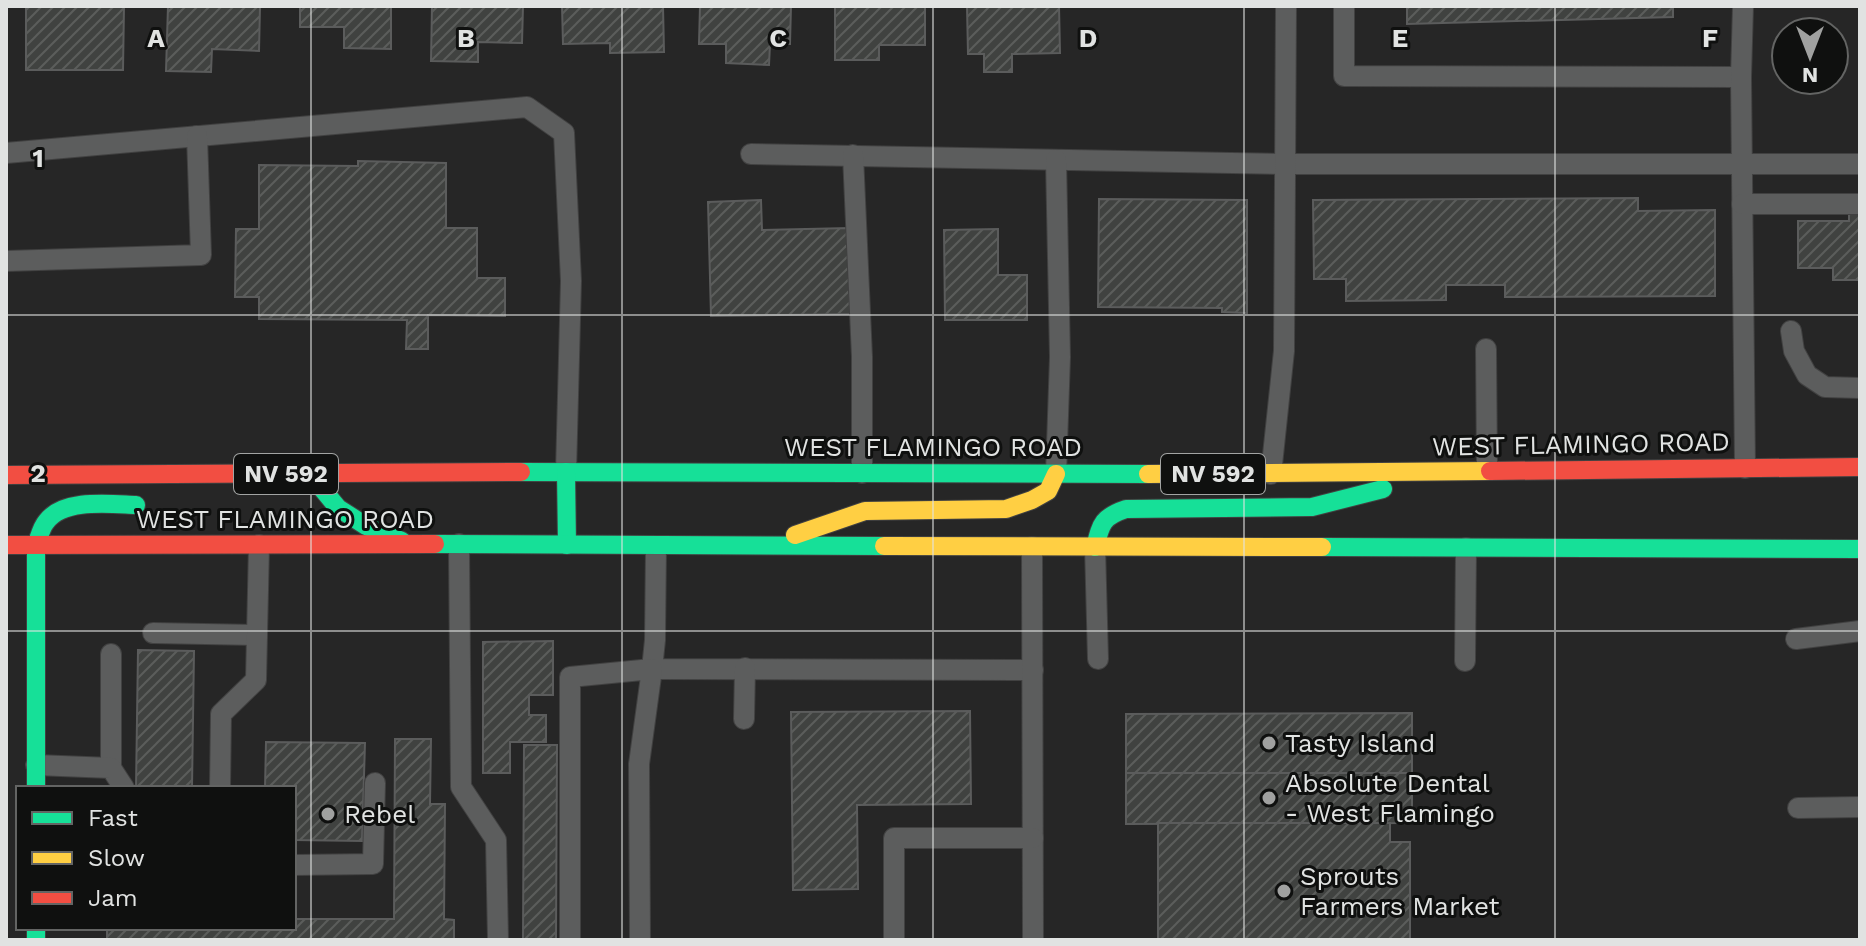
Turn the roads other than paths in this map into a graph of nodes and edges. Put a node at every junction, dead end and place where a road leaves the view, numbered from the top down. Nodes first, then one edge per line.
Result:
1 (1286, 6) edge
2 (1344, 6) edge
3 (1743, 6) edge
4 (1741, 77) junction
5 (197, 136) junction
6 (6, 153) edge
7 (751, 154) dead end
8 (853, 155) junction
9 (1056, 160) junction
10 (1284, 164) junction
11 (1743, 164) junction
12 (1860, 164) edge
13 (1742, 204) junction
14 (1860, 204) edge
15 (6, 261) edge
16 (1791, 331) dead end
17 (1486, 349) dead end
18 (1860, 388) edge
19 (1860, 467) edge
20 (1745, 468) junction
21 (1487, 470) junction
22 (1452, 471) junction
23 (566, 472) junction
24 (862, 473) junction
25 (310, 474) junction
26 (1056, 474) junction
27 (1271, 474) junction
28 (8, 480) edge
29 (271, 489) dead end
30 (153, 505) dead end
31 (459, 544) junction
32 (6, 545) edge
33 (36, 545) junction
34 (259, 545) junction
35 (411, 545) junction
36 (567, 545) junction
37 (656, 546) junction
38 (763, 546) junction
39 (1032, 547) junction
40 (1095, 547) junction
41 (1466, 548) junction
42 (1860, 549) edge
43 (1860, 631) edge
44 (153, 633) dead end
45 (257, 635) junction
46 (1796, 639) dead end
47 (111, 654) dead end
48 (1098, 659) dead end
49 (1465, 661) dead end
50 (745, 668) junction
51 (652, 669) junction
52 (1033, 670) junction
53 (744, 719) dead end
54 (36, 765) junction
55 (111, 768) junction
56 (375, 783) dead end
57 (36, 786) edge
58 (123, 786) edge
59 (220, 786) edge
60 (1860, 807) edge
61 (1798, 808) dead end
62 (1033, 838) junction
63 (296, 865) edge
64 (498, 940) edge
65 (570, 940) edge
66 (640, 940) edge
67 (894, 940) edge
68 (1033, 940) edge

1 - 10 lane
2 - 4 lane
3 - 4 lane
4 - 11 lane
5 - 6 lane
5 - 15 lane
5 - 23 lane
7 - 8 lane
8 - 9 lane
8 - 24 lane
9 - 10 lane
9 - 26 lane
10 - 11 lane
10 - 27 lane
11 - 12 lane
11 - 13 lane
13 - 14 lane
13 - 20 lane
16 - 18 lane
17 - 21 lane
19 - 20 main road, WEST FLAMINGO ROAD / NV 592
20 - 21 main road, WEST FLAMINGO ROAD / NV 592
21 - 22 main road, WEST FLAMINGO ROAD / NV 592
22 - 27 main road, WEST FLAMINGO ROAD / NV 592
22 - 40 main road
23 - 24 main road, WEST FLAMINGO ROAD / NV 592
23 - 25 main road, WEST FLAMINGO ROAD / NV 592
23 - 36 main road
24 - 26 main road, WEST FLAMINGO ROAD / NV 592
25 - 28 main road, WEST FLAMINGO ROAD / NV 592
25 - 29 main road
25 - 35 main road
26 - 27 main road, WEST FLAMINGO ROAD / NV 592
26 - 38 main road
30 - 33 main road
31 - 35 main road, WEST FLAMINGO ROAD
31 - 36 main road, WEST FLAMINGO ROAD
31 - 64 lane
32 - 33 main road, WEST FLAMINGO ROAD
33 - 34 main road, WEST FLAMINGO ROAD
33 - 54 main road
34 - 35 main road, WEST FLAMINGO ROAD
34 - 45 lane
36 - 37 main road, WEST FLAMINGO ROAD
37 - 38 main road, WEST FLAMINGO ROAD
37 - 51 lane
38 - 39 main road, WEST FLAMINGO ROAD
39 - 40 main road, WEST FLAMINGO ROAD
39 - 52 lane
40 - 41 main road, WEST FLAMINGO ROAD
40 - 48 lane
41 - 42 main road, WEST FLAMINGO ROAD
41 - 49 lane
43 - 46 lane
44 - 45 lane
45 - 59 lane
47 - 55 lane
50 - 51 lane
50 - 52 lane
50 - 53 lane
51 - 65 lane
51 - 66 lane
52 - 62 lane
54 - 55 lane
54 - 57 main road
55 - 58 lane
56 - 63 lane
60 - 61 lane
62 - 67 lane
62 - 68 lane

